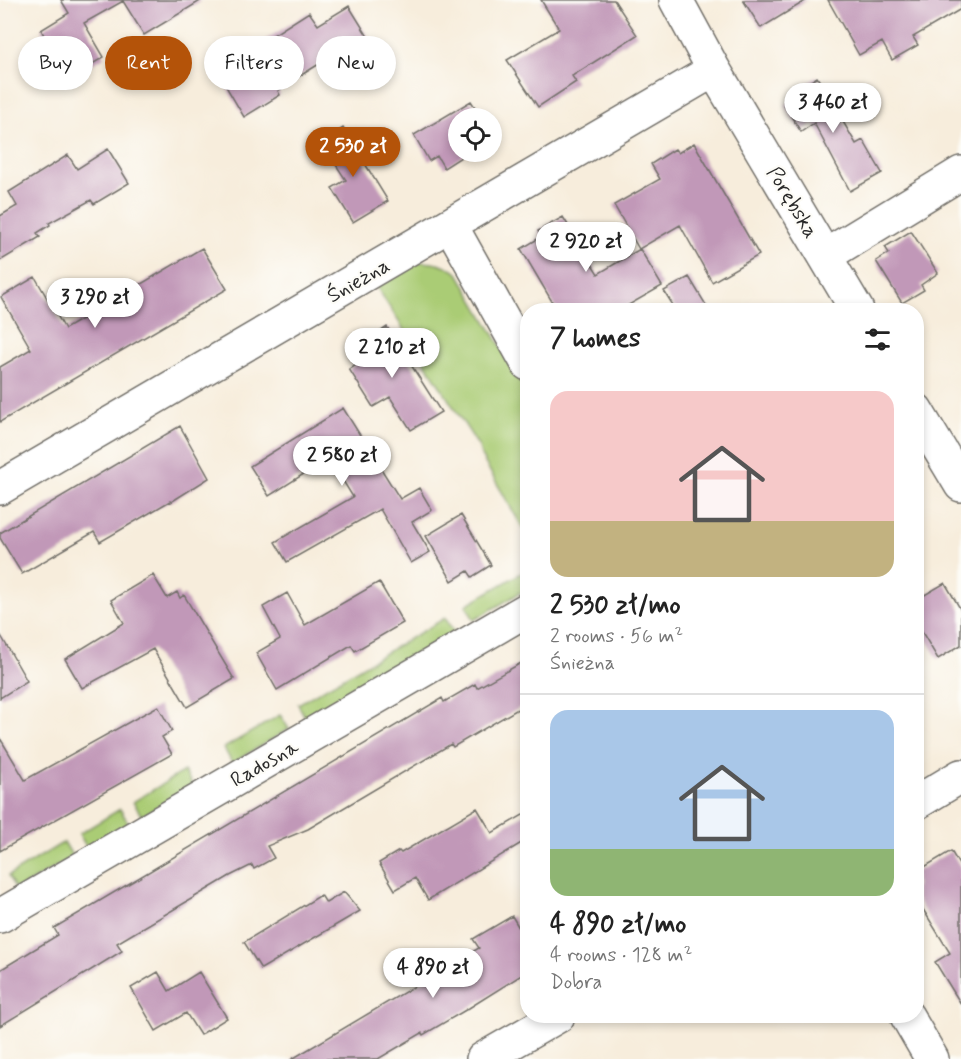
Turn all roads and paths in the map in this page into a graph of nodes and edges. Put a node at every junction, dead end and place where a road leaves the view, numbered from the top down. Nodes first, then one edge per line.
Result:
1 (676, 0) edge
2 (714, 70) junction
3 (961, 173) edge
4 (451, 226) junction
5 (825, 256) junction
6 (853, 303) edge
7 (520, 350) edge
8 (924, 424) edge
9 (961, 486) edge
10 (0, 488) edge
11 (520, 614) edge
12 (961, 776) edge
13 (924, 798) edge
14 (0, 916) edge
15 (546, 1023) edge
16 (911, 1023) edge
17 (483, 1059) edge
18 (932, 1059) edge

1 - 2 street, Porębska
2 - 4 street, Śnieżna
2 - 5 street, Porębska
3 - 5 street
4 - 7 street
4 - 10 street, Śnieżna
5 - 6 street, Porębska
8 - 9 street
11 - 14 street, Radosna
12 - 13 street
15 - 17 street
16 - 18 street

